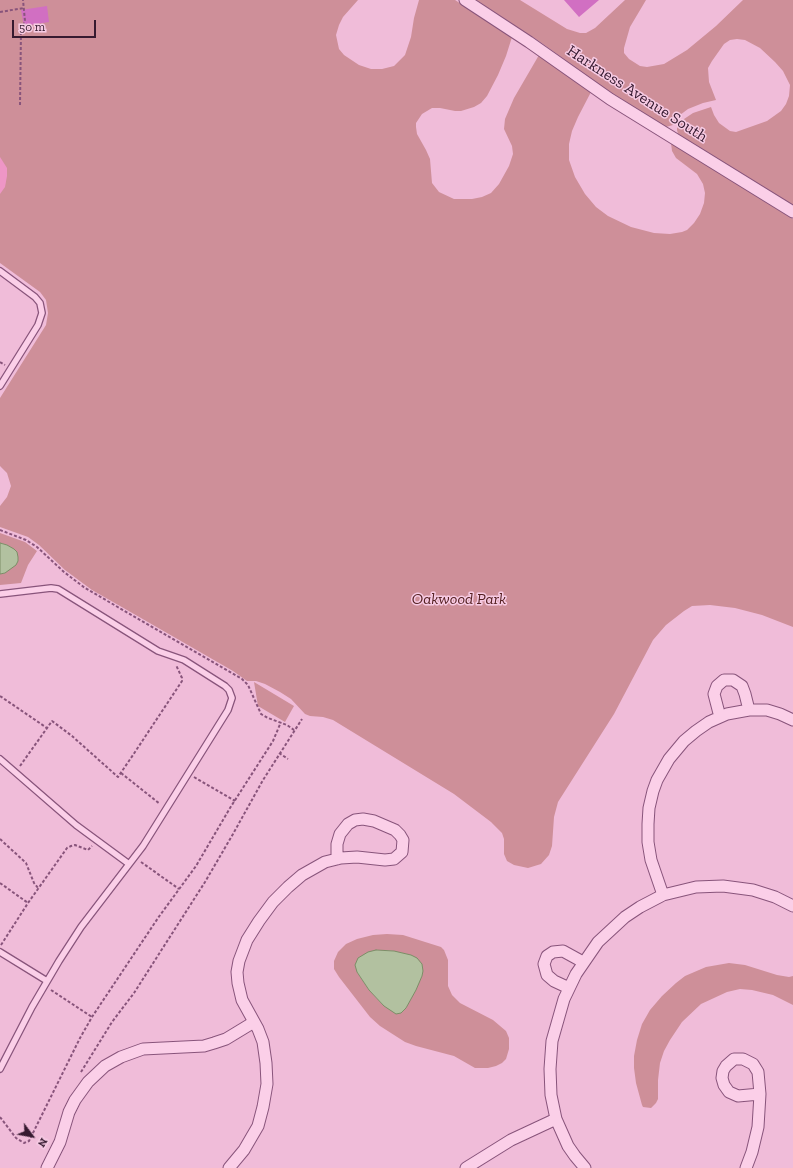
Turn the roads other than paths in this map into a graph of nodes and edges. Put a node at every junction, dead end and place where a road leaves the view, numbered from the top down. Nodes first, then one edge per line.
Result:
1 (465, 0) edge
2 (793, 212) edge
3 (0, 271) edge
4 (0, 386) edge
5 (0, 594) edge
6 (749, 710) junction
7 (720, 717) junction
8 (793, 720) edge
9 (0, 759) edge
10 (337, 859) junction
11 (129, 864) junction
12 (664, 895) junction
13 (793, 906) edge
14 (0, 952) edge
15 (583, 962) junction
16 (45, 983) junction
17 (569, 988) junction
18 (254, 1022) junction
19 (0, 1069) edge
20 (760, 1094) dead end
21 (556, 1119) junction
22 (47, 1168) edge
23 (229, 1168) edge
24 (466, 1168) edge
25 (585, 1168) edge
26 (746, 1168) edge

1 - 2 street, Harkness Avenue South
3 - 4 lane
5 - 11 lane
6 - 7 street
6 - 7 street
6 - 8 street
7 - 12 street
9 - 11 lane
10 - 10 street
10 - 18 street
11 - 16 lane
12 - 13 street
12 - 15 street
14 - 16 lane
15 - 17 street
15 - 17 street
16 - 19 lane
17 - 21 street
18 - 22 street
18 - 23 street
20 - 26 street
21 - 24 street
21 - 25 street

